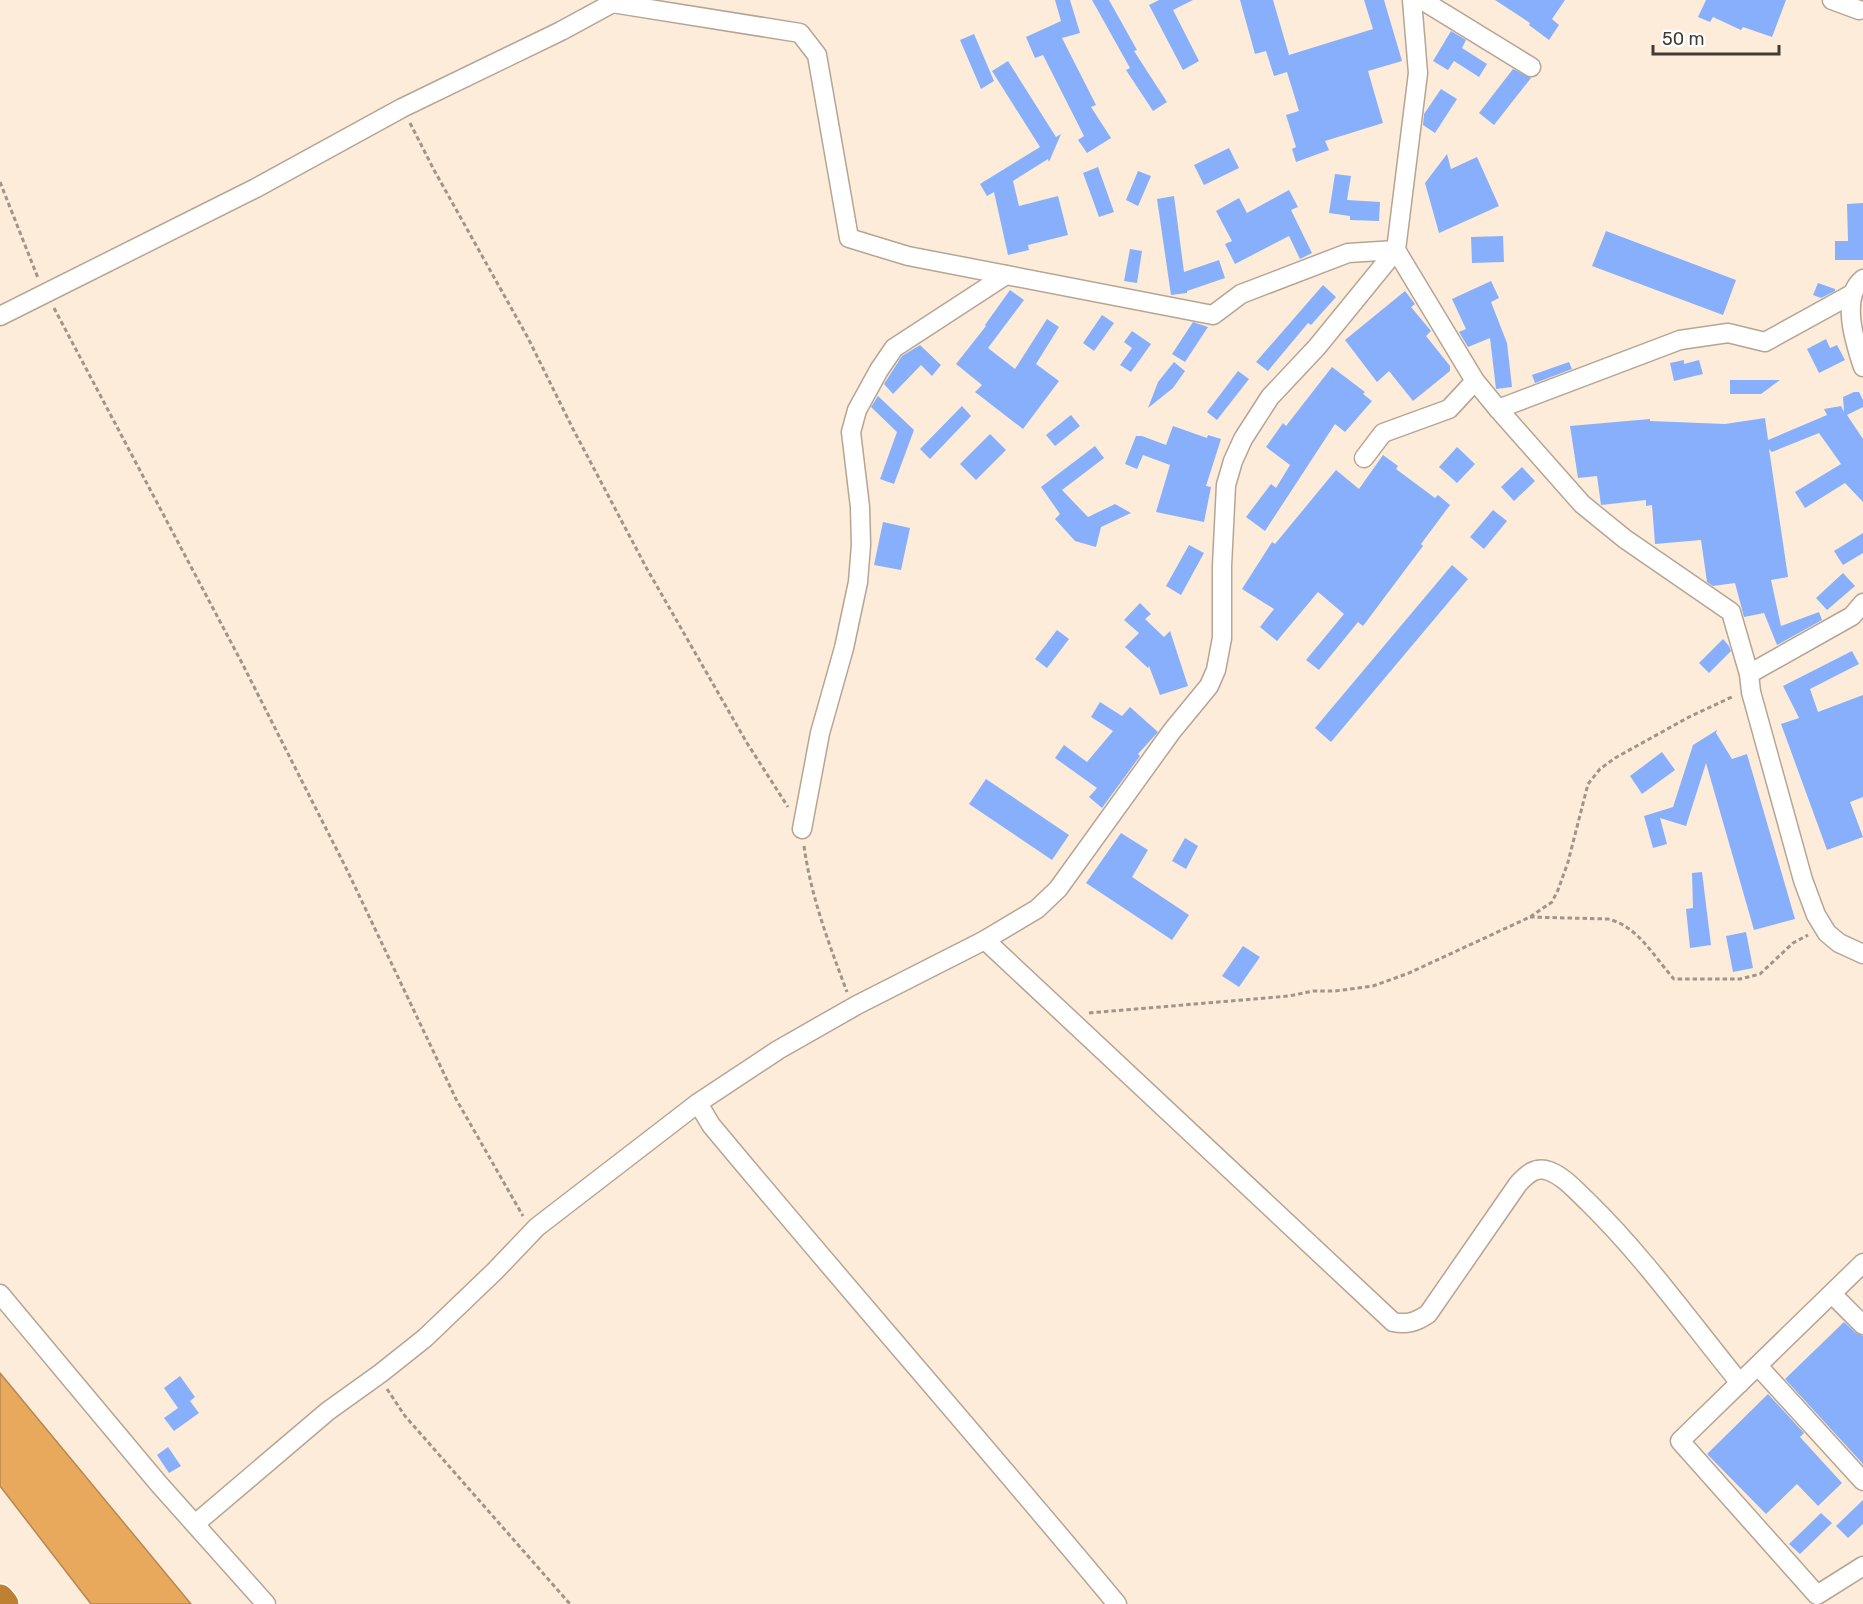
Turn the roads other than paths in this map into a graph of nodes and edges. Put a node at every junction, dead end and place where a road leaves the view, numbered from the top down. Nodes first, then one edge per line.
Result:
1 (1412, 0) edge
2 (1422, 0) edge
3 (1832, 0) edge
4 (615, 2) edge
5 (1859, 10) dead end
6 (1531, 67) dead end
7 (1395, 250) junction
8 (1006, 275) junction
9 (1863, 279) edge
10 (1852, 294) junction
11 (0, 316) edge
12 (1863, 367) edge
13 (1475, 381) junction
14 (1498, 410) junction
15 (1364, 458) dead end
16 (1863, 603) edge
17 (1750, 683) junction
18 (802, 829) road end
19 (985, 940) junction
20 (1863, 954) edge
21 (698, 1103) junction
22 (1863, 1263) edge
23 (0, 1294) edge
24 (1832, 1294) junction
25 (1863, 1325) edge
26 (1758, 1366) junction
27 (1740, 1383) junction
28 (1863, 1481) edge
29 (195, 1524) junction
30 (1863, 1566) edge
31 (0, 1598) edge
32 (5, 1604) edge
33 (266, 1604) edge
34 (1117, 1604) edge

1 - 7 street
2 - 6 street
3 - 5 street
4 - 8 street
4 - 11 street
7 - 8 street
7 - 13 street
7 - 19 street
8 - 18 street
9 - 10 street
10 - 12 street
10 - 14 street
13 - 14 street
13 - 15 street
14 - 17 street
16 - 17 street
17 - 20 street
19 - 21 street
19 - 27 street
21 - 29 street
21 - 34 street
22 - 24 street
23 - 29 street
24 - 25 street
24 - 26 street
26 - 27 street
26 - 28 street
27 - 30 street
29 - 33 street
31 - 32 highway

